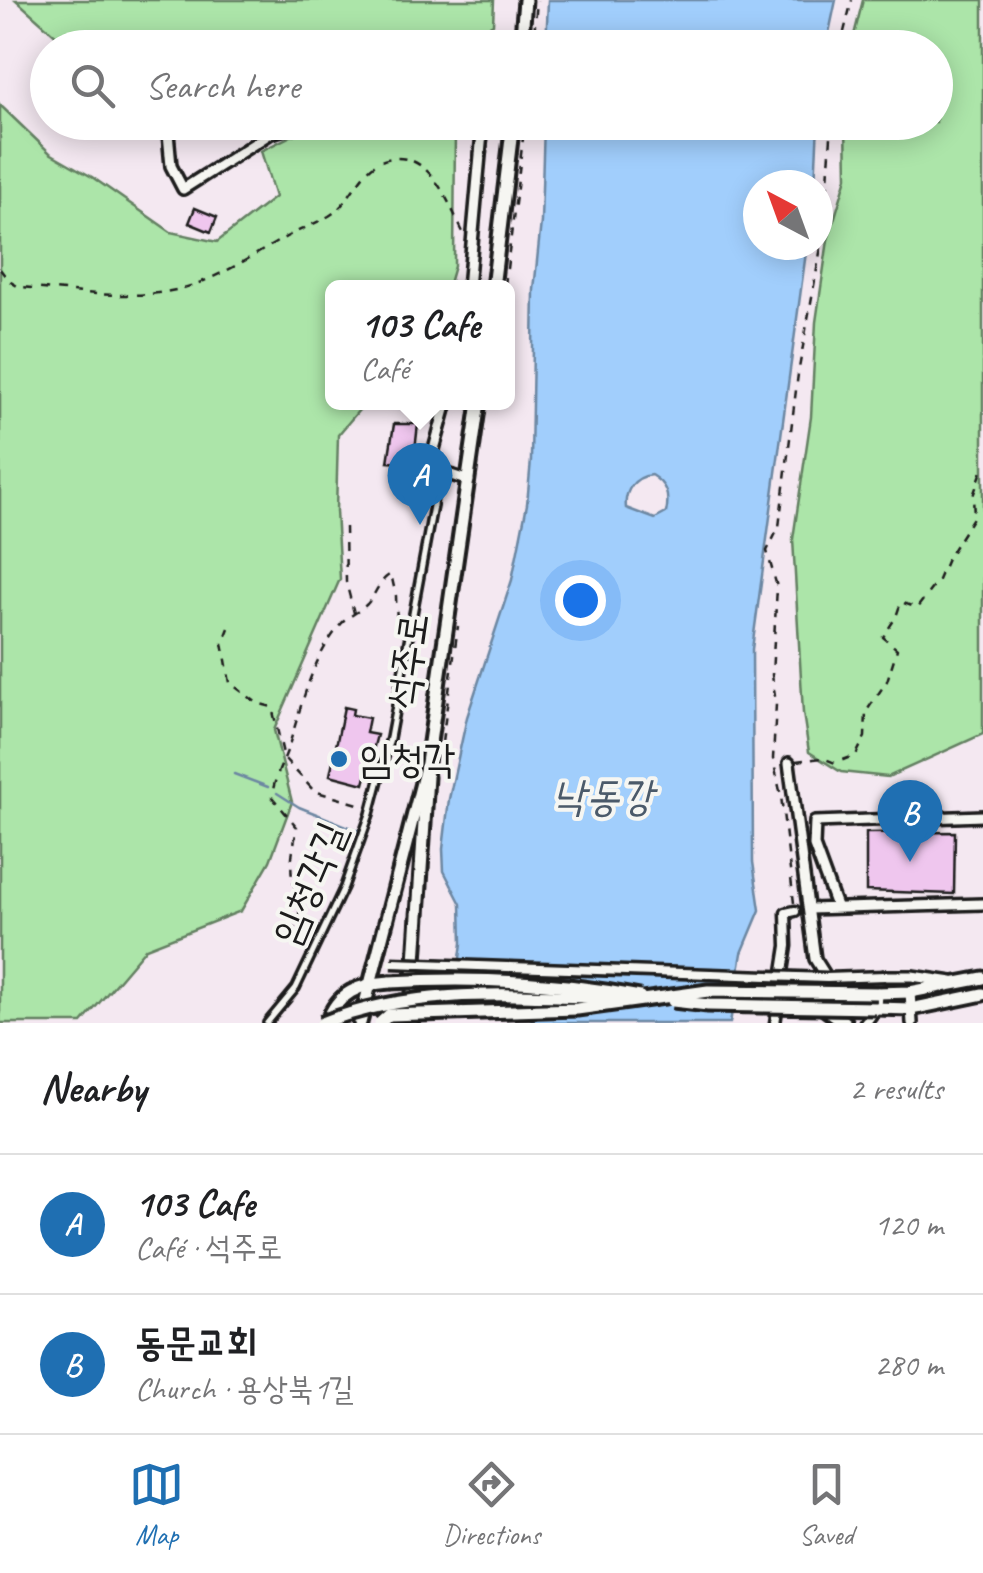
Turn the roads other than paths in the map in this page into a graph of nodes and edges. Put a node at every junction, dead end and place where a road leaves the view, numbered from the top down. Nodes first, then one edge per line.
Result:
1 (524, 0) edge
2 (523, 30) edge
3 (169, 140) edge
4 (260, 140) edge
5 (481, 140) edge
6 (511, 140) edge
7 (469, 280) edge
8 (494, 280) edge
9 (445, 410) edge
10 (478, 410) edge
11 (436, 470) junction
12 (469, 481) junction
13 (789, 763) road end
14 (432, 765) junction
15 (983, 816) edge
16 (798, 833) junction
17 (814, 846) junction
18 (983, 904) edge
19 (836, 906) junction
20 (809, 910) junction
21 (795, 911) road end
22 (388, 962) dead end
23 (885, 976) joint
24 (828, 978) junction
25 (983, 978) edge
26 (368, 984) junction
27 (960, 984) junction
28 (910, 992) junction
29 (877, 993) junction
30 (983, 994) edge
31 (650, 998) junction
32 (824, 1008) junction
33 (876, 1008) junction
34 (911, 1009) junction
35 (267, 1023) edge
36 (324, 1023) edge
37 (360, 1023) edge
38 (368, 1023) edge
39 (380, 1023) edge
40 (411, 1023) edge
41 (775, 1023) edge
42 (846, 1023) edge
43 (865, 1023) edge
44 (912, 1023) edge

1 - 2 street
3 - 4 street
5 - 7 street
6 - 8 street
9 - 11 street, 임청각길
10 - 12 street, 석주로
11 - 12 street
11 - 35 lane, 임청각길
12 - 14 street, 석주로
13 - 16 street
14 - 26 street, 석주로
14 - 40 street
15 - 17 street
16 - 17 street
16 - 20 street
17 - 19 street
18 - 19 street
19 - 20 street
20 - 24 street
21 - 41 street
22 - 24 street, bridge
23 - 24 street, bridge
23 - 27 street
25 - 27 street
26 - 31 street, bridge
26 - 36 street
26 - 37 street
26 - 38 street
27 - 28 street
28 - 29 street
28 - 34 street
29 - 31 street, bridge
29 - 33 street
30 - 34 street
31 - 32 street, bridge
31 - 36 street, bridge
31 - 39 street, bridge
32 - 33 street, bridge
32 - 42 street
33 - 34 street
33 - 43 street
34 - 44 street

